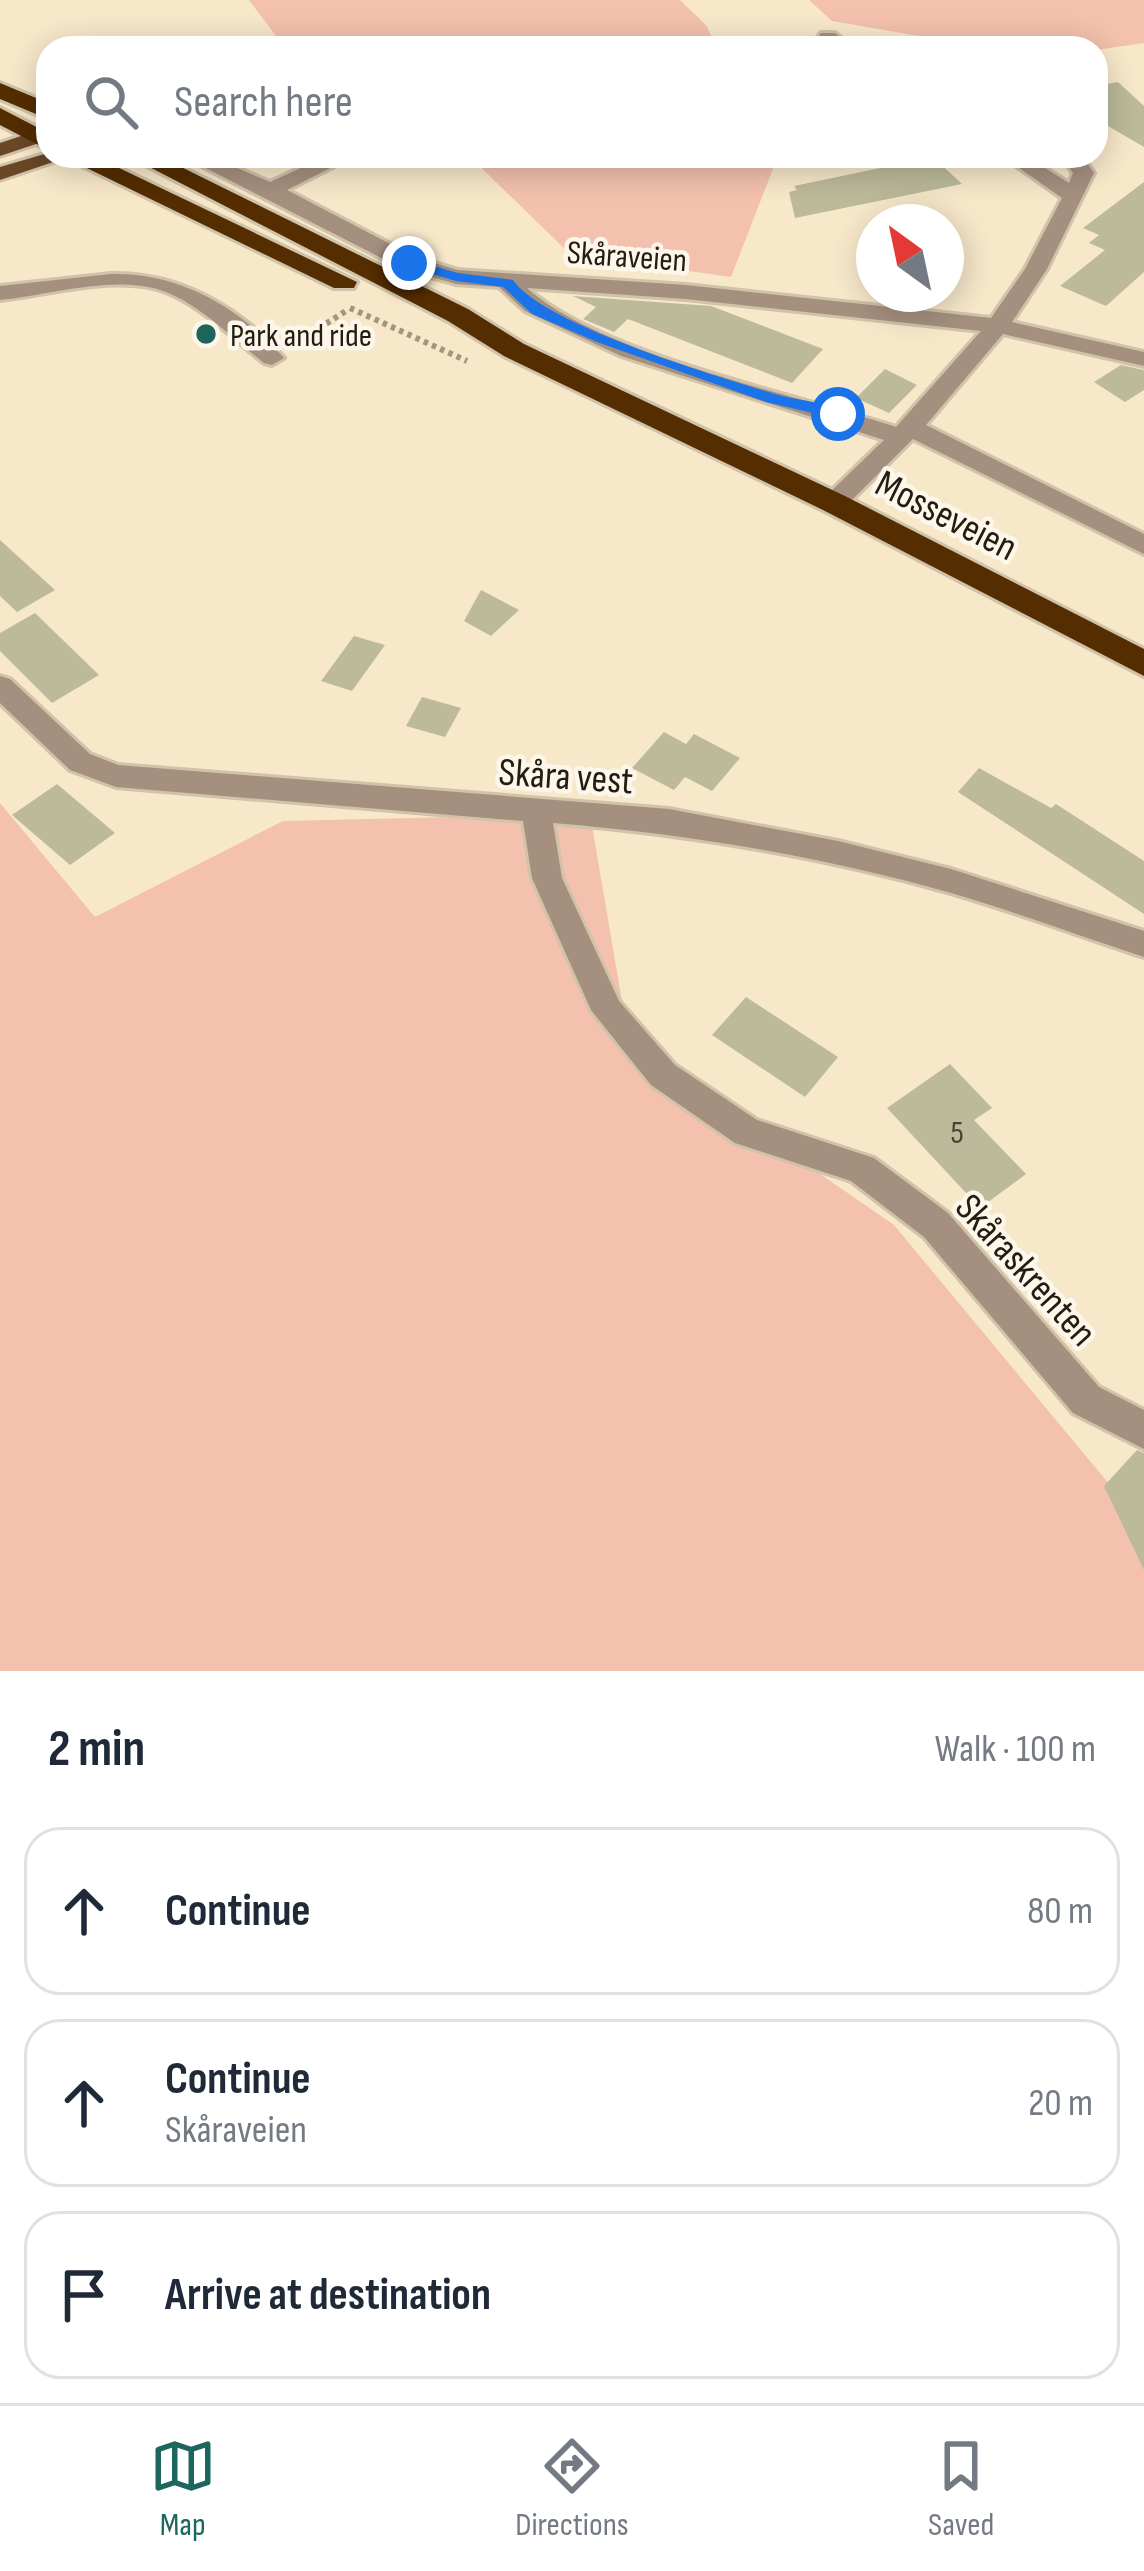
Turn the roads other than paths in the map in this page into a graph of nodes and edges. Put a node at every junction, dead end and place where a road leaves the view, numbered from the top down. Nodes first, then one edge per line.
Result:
1 (0, 90) edge
2 (36, 106) edge
3 (0, 115) edge
4 (36, 133) edge
5 (36, 139) edge
6 (0, 150) edge
7 (36, 163) edge
8 (100, 168) edge
9 (164, 168) edge
10 (220, 168) edge
11 (318, 168) edge
12 (0, 174) edge
13 (1076, 175) edge
14 (270, 190) junction
15 (508, 283) junction
16 (0, 293) edge
17 (998, 326) junction
18 (514, 350) junction
19 (272, 358) road end
20 (1144, 359) edge
21 (907, 433) junction
22 (834, 503) junction
23 (1144, 545) edge
24 (1144, 664) edge
25 (0, 686) edge
26 (536, 812) junction
27 (1144, 944) edge
28 (1144, 1430) edge

1 - 2 highway
3 - 4 highway
5 - 6 main road
7 - 12 main road
8 - 18 highway, Mosseveien
9 - 18 highway, Mosseveien
10 - 14 street, Skåraveien
11 - 14 street
13 - 17 street
14 - 15 street, Skåraveien
15 - 17 street, Skåraveien
15 - 21 street
16 - 19 street
17 - 20 street, Skåraveien
17 - 21 street
18 - 22 highway, Mosseveien
21 - 22 street
21 - 23 street
22 - 24 highway, Mosseveien
25 - 26 street, Skåra vest
26 - 27 street, Skåra vest
26 - 28 street, Skåraskrenten

